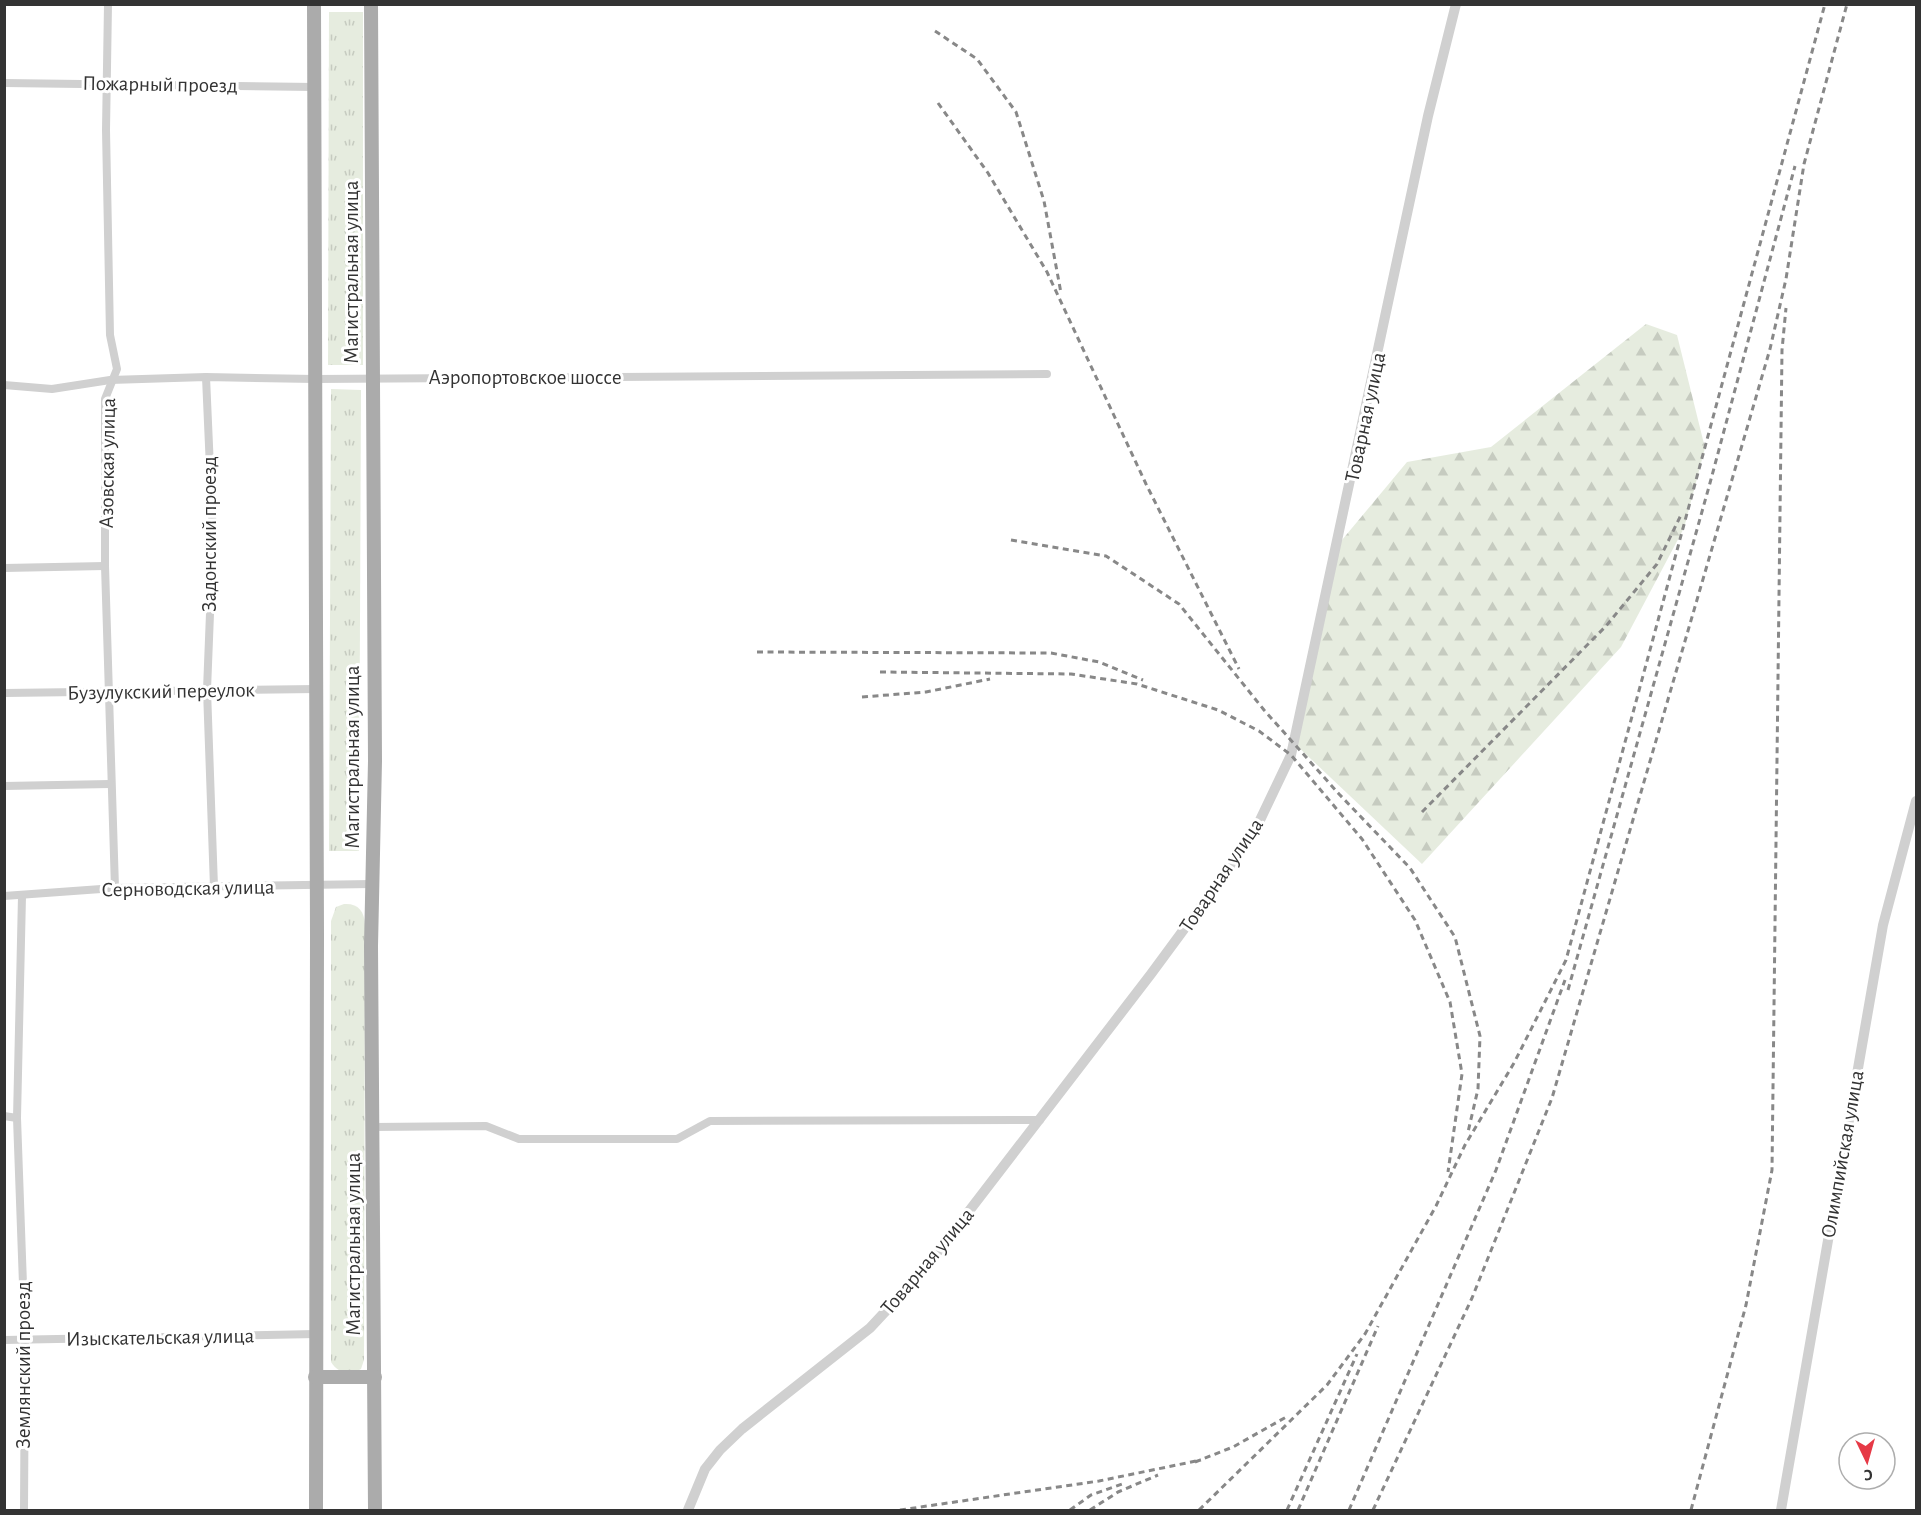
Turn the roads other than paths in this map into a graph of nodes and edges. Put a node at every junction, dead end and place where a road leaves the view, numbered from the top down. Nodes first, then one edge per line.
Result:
1 (108, 4) edge
2 (314, 4) edge
3 (371, 4) edge
4 (1456, 4) edge
5 (4, 83) edge
6 (109, 83) junction
7 (315, 87) junction
8 (1047, 374) dead end
9 (206, 377) junction
10 (372, 378) junction
11 (315, 379) junction
12 (110, 380) junction
13 (4, 385) edge
14 (105, 566) junction
15 (4, 568) edge
16 (316, 689) junction
17 (207, 690) junction
18 (108, 692) junction
19 (4, 693) edge
20 (110, 784) junction
21 (4, 786) edge
22 (1917, 801) edge
23 (372, 884) junction
24 (317, 885) junction
25 (214, 887) junction
26 (115, 888) junction
27 (4, 896) edge
28 (22, 896) junction
29 (4, 1116) edge
30 (17, 1118) junction
31 (1040, 1120) junction
32 (373, 1127) junction
33 (316, 1334) junction
34 (4, 1340) edge
35 (25, 1340) junction
36 (315, 1377) junction
37 (375, 1377) junction
38 (24, 1510) edge
39 (316, 1510) edge
40 (375, 1510) edge
41 (688, 1510) edge
42 (1780, 1510) edge

1 - 6 street, Азовская улица
2 - 7 main road, Магистральная улица
3 - 10 main road, Магистральная улица
4 - 31 street, Товарная улица
5 - 6 street, Пожарный проезд
6 - 7 street, Пожарный проезд
6 - 12 street, Азовская улица
7 - 11 main road, Магистральная улица
8 - 10 street, Аэропортовское шоссе
9 - 11 street, Аэропортовское шоссе
9 - 12 street, Аэропортовское шоссе
9 - 17 street, Задонский проезд
10 - 11 street, Аэропортовское шоссе
10 - 23 main road, Магистральная улица
11 - 16 main road, Магистральная улица
12 - 13 street, Аэропортовское шоссе
12 - 14 street, Азовская улица
14 - 15 street
14 - 18 street, Азовская улица
16 - 17 street, Бузулукский переулок
16 - 24 main road, Магистральная улица
17 - 18 street, Бузулукский переулок
17 - 25 street, Задонский проезд
18 - 19 street, Бузулукский переулок
18 - 20 street, Азовская улица
20 - 21 street
20 - 26 street, Азовская улица
22 - 42 street, Олимпийская улица
23 - 24 street, Серноводская улица
23 - 32 main road, Магистральная улица
24 - 25 street, Серноводская улица
24 - 33 main road, Магистральная улица
25 - 26 street, Серноводская улица
26 - 28 street, Серноводская улица
27 - 28 street, Серноводская улица
28 - 30 street, Землянский проезд
29 - 30 street
30 - 35 street, Землянский проезд
31 - 32 street
31 - 41 street, Товарная улица
32 - 37 main road, Магистральная улица
33 - 35 street, Изыскательская улица
33 - 36 main road, Магистральная улица
34 - 35 street, Изыскательская улица
35 - 38 street, Землянский проезд
36 - 37 main road
36 - 39 main road, Магистральная улица
37 - 40 main road, Магистральная улица

